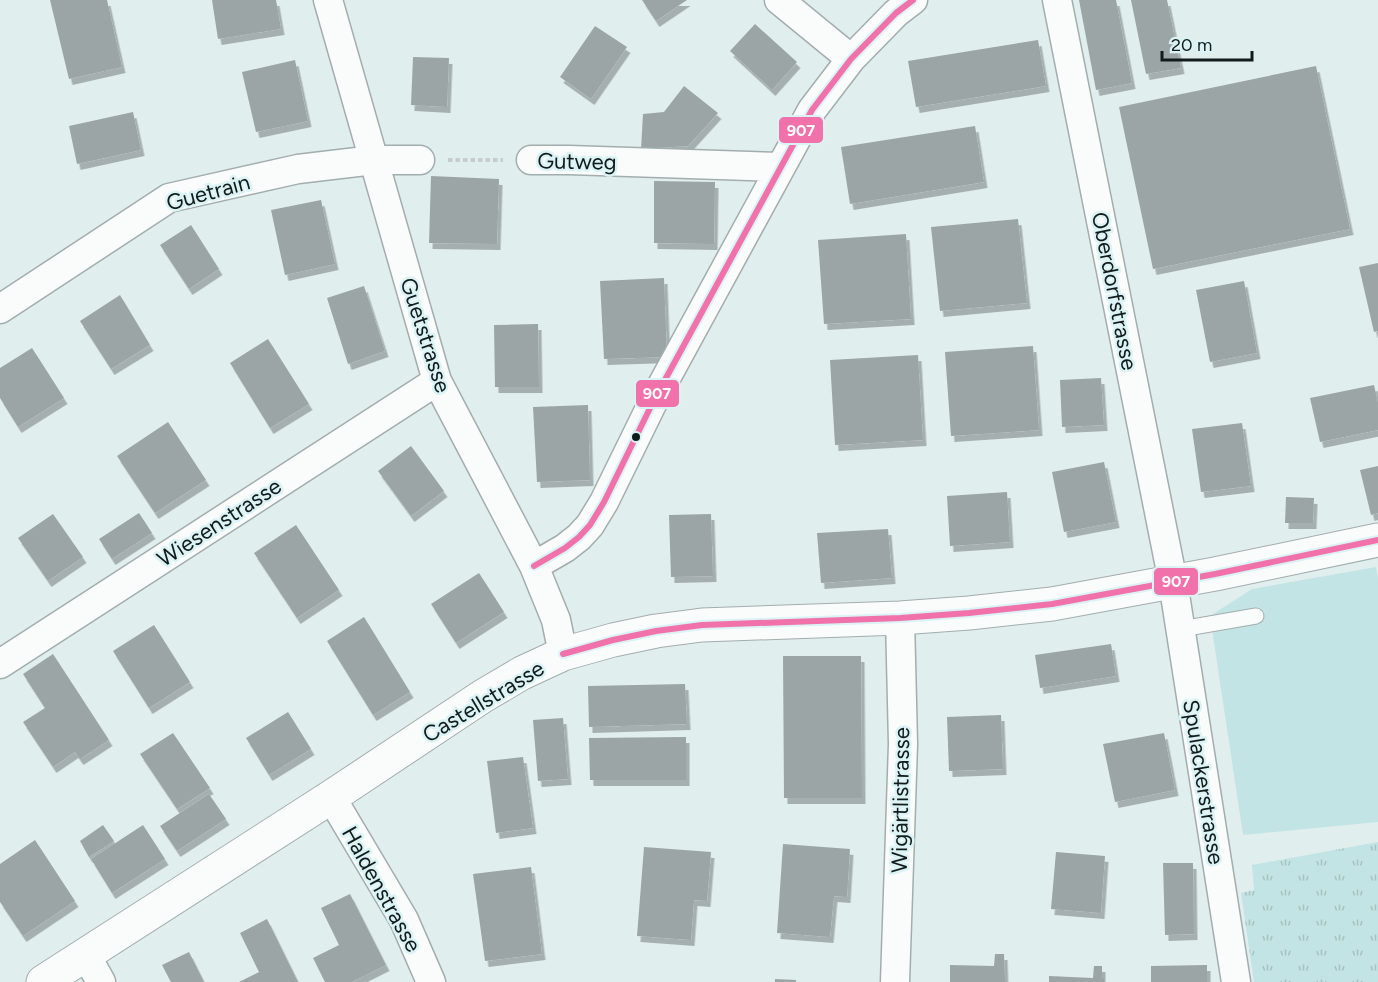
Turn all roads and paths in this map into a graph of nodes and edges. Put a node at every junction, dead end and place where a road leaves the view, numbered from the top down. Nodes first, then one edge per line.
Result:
1 (328, 0) edge
2 (779, 0) edge
3 (913, 0) edge
4 (1057, 0) edge
5 (851, 59) junction
6 (374, 160) junction
7 (420, 160) joint
8 (531, 160) joint
9 (780, 167) junction
10 (0, 309) edge
11 (437, 381) junction
12 (1378, 540) edge
13 (534, 566) junction
14 (1173, 582) junction
15 (1256, 616) dead end
16 (900, 618) junction
17 (1180, 629) junction
18 (563, 654) junction
19 (0, 664) edge
20 (331, 797) junction
21 (94, 968) edge
22 (43, 982) edge
23 (431, 982) edge
24 (895, 982) edge
25 (1236, 982) edge

1 - 6 street, Guetstrasse
2 - 5 street
3 - 5 street
4 - 14 street, Oberdorfstrasse
5 - 9 street
6 - 7 street
6 - 10 street, Guetrain
6 - 11 street, Guetstrasse
7 - 8 path, Gutweg
8 - 9 street, Gutweg
9 - 13 street
11 - 13 street, Guetstrasse
11 - 19 street, Wiesenstrasse
12 - 14 street, Castellstrasse
13 - 18 street, Guetstrasse
14 - 16 street, Castellstrasse
14 - 17 street, Spulackerstrasse
15 - 17 lane
16 - 18 street, Castellstrasse
16 - 24 street, Wigärtlistrasse
17 - 25 street, Spulackerstrasse
18 - 20 street, Castellstrasse
20 - 21 street, Castellstrasse
20 - 23 street, Haldenstrasse
21 - 22 street, Castellstrasse

